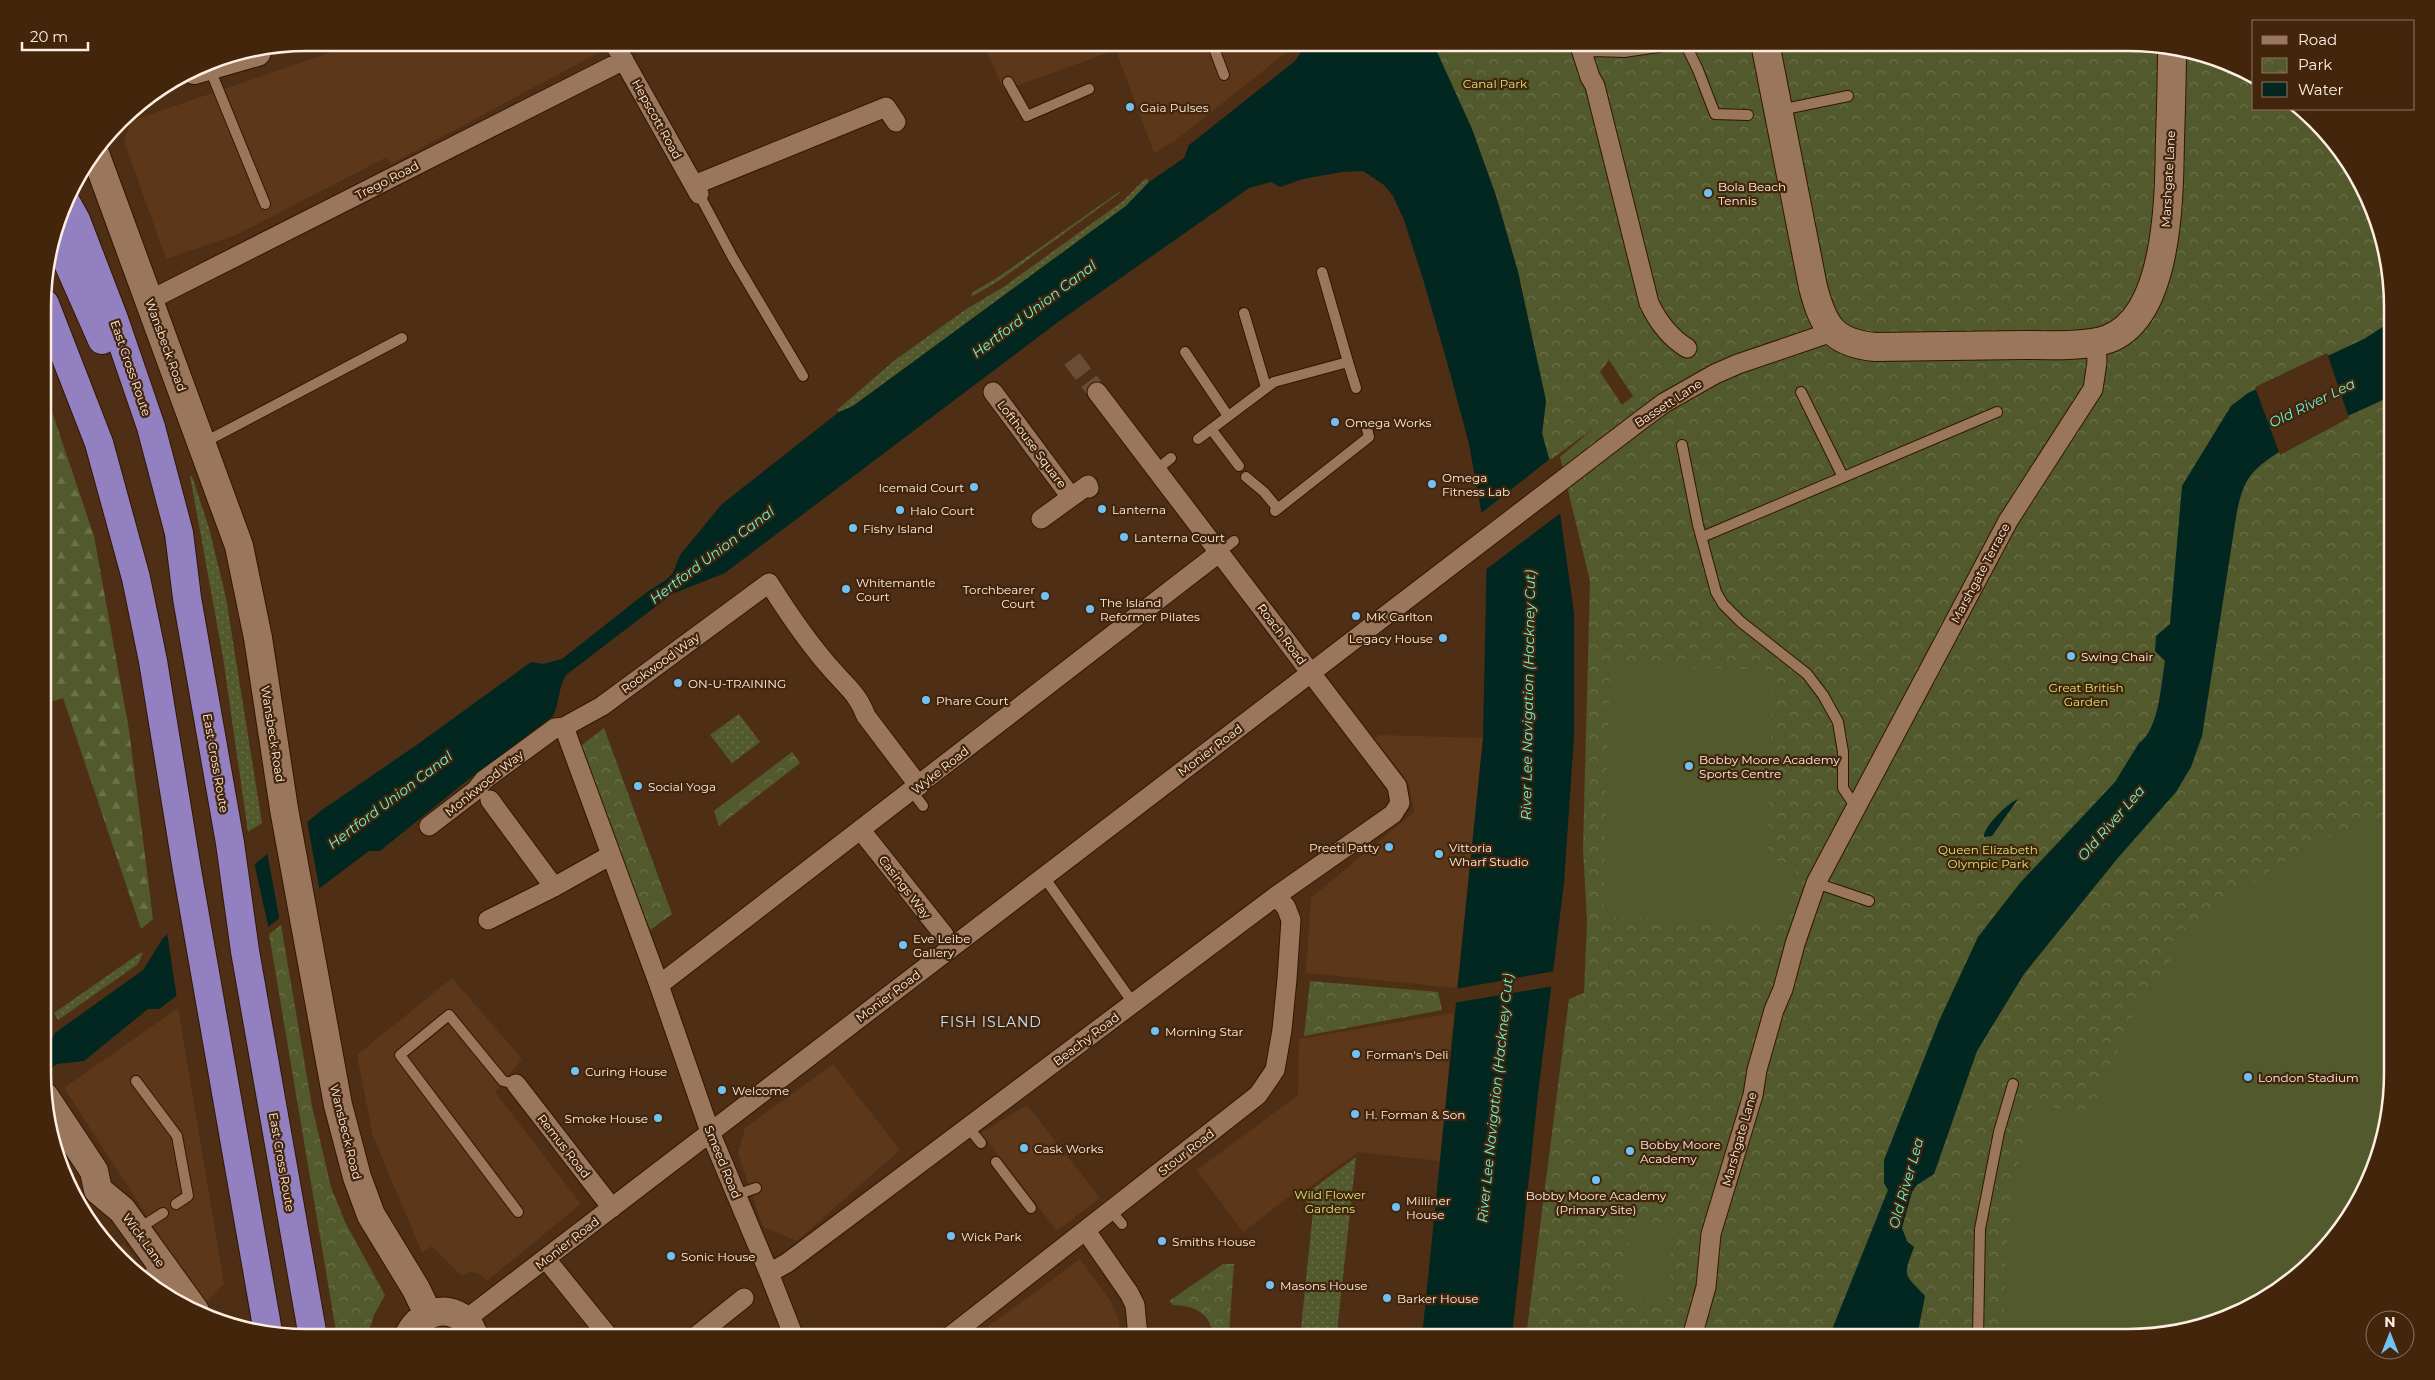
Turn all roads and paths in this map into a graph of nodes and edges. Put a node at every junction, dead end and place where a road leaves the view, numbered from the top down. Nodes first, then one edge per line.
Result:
1 (619, 51) edge
2 (1215, 51) edge
3 (1582, 51) edge
4 (1594, 51) edge
5 (1631, 51) edge
6 (1688, 51) edge
7 (1767, 51) edge
8 (2172, 55) edge
9 (624, 60) junction
10 (204, 73) edge
11 (1224, 75) dead end
12 (1008, 82) dead end
13 (1088, 89) dead end
14 (1848, 96) dead end
15 (1779, 110) junction
16 (1748, 116) dead end
17 (896, 122) dead end
18 (98, 160) edge
19 (697, 190) junction
20 (265, 204) dead end
21 (71, 210) edge
22 (59, 243) edge
23 (1322, 272) dead end
24 (150, 300) junction
25 (1244, 313) dead end
26 (51, 320) edge
27 (1832, 332) junction
28 (402, 338) dead end
29 (2096, 342) junction
30 (1687, 348) dead end
31 (1184, 352) dead end
32 (1348, 362) junction
33 (803, 376) dead end
34 (1266, 387) junction
35 (1356, 388) dead end
36 (992, 392) dead end
37 (1097, 392) tunnel mouth
38 (1801, 392) dead end
39 (1996, 412) dead end
40 (1228, 416) junction
41 (1211, 429) junction
42 (1367, 429) dead end
43 (1198, 438) dead end
44 (202, 443) junction
45 (1682, 445) dead end
46 (1171, 458) dead end
47 (1239, 466) dead end
48 (1156, 470) junction
49 (1246, 477) dead end
50 (1843, 477) junction
51 (1089, 488) dead end
52 (1071, 497) junction
53 (1041, 519) dead end
54 (1702, 537) junction
55 (1227, 547) junction
56 (187, 598) junction
57 (1312, 673) junction
58 (564, 727) junction
59 (918, 794) junction
60 (490, 800) dead end
61 (1400, 803) joint
62 (1855, 806) junction
63 (429, 826) dead end
64 (867, 838) dead end
65 (608, 848) junction
66 (1816, 883) junction
67 (1049, 884) junction
68 (554, 887) junction
69 (1276, 896) junction
70 (1869, 901) dead end
71 (488, 920) dead end
72 (944, 936) dead end
73 (1795, 944) joint
74 (659, 985) junction
75 (1133, 1003) junction
76 (136, 1081) dead end
77 (516, 1084) joint
78 (2013, 1084) dead end
79 (54, 1110) edge
80 (968, 1127) junction
81 (710, 1132) junction
82 (980, 1143) dead end
83 (996, 1162) dead end
84 (756, 1188) dead end
85 (736, 1195) junction
86 (88, 1196) edge
87 (176, 1204) dead end
88 (612, 1208) junction
89 (1031, 1208) dead end
90 (518, 1212) dead end
91 (162, 1213) dead end
92 (137, 1230) junction
93 (1086, 1231) junction
94 (546, 1259) junction
95 (151, 1270) edge
96 (769, 1273) junction
97 (177, 1294) edge
98 (744, 1298) dead end
99 (428, 1314) junction
100 (267, 1326) edge
101 (311, 1329) edge
102 (413, 1329) edge
103 (470, 1329) edge
104 (603, 1329) edge
105 (705, 1329) edge
106 (791, 1329) edge
107 (959, 1329) edge
108 (1137, 1329) edge
109 (1694, 1329) edge
110 (1978, 1329) edge

1 - 9 street, Hepscott Road
2 - 11 lane
3 - 30 street
4 - 5 lane
6 - 16 lane
7 - 15 street
8 - 29 street, Marshgate Lane
9 - 19 street, Hepscott Road
9 - 24 street, Trego Road
10 - 20 lane
12 - 13 lane
14 - 15 lane
15 - 27 street
17 - 19 street
18 - 24 street, Wansbeck Road
19 - 33 lane
21 - 56 highway, East Cross Route
22 - 56 highway
23 - 32 lane
24 - 44 street, Wansbeck Road
25 - 34 lane
26 - 100 highway
27 - 29 street
27 - 57 street, Bassett Lane
28 - 44 lane
29 - 62 street, Marshgate Terrace
31 - 40 lane
32 - 34 lane
32 - 35 lane
34 - 40 lane
36 - 52 street, Lofthouse Square
37 - 48 street, Roach Road
38 - 50 lane
39 - 50 lane
40 - 41 lane
41 - 43 lane
41 - 47 lane
42 - 49 lane
44 - 99 street, Wansbeck Road
45 - 54 lane
46 - 48 lane
48 - 55 street, Roach Road
50 - 54 lane
51 - 52 street, Lofthouse Square
52 - 53 street, Lofthouse Square
54 - 62 lane
55 - 57 street, Roach Road
55 - 59 street, Wyke Road
56 - 101 highway, East Cross Route
57 - 61 street, Roach Road
57 - 67 street, Monier Road
58 - 59 street, Rookwood Way
58 - 63 street, Monkwood Way
58 - 65 street
59 - 74 street, Wyke Road
60 - 68 street
61 - 69 street, Beachy Road
62 - 66 street, Marshgate Terrace
64 - 72 street, Casings Way
65 - 68 street
65 - 74 street
66 - 70 lane
66 - 73 street, Marshgate Terrace
67 - 75 lane
67 - 81 street, Monier Road
68 - 71 street
69 - 75 street, Beachy Road
69 - 93 street, Stour Road
73 - 109 street, Marshgate Lane
74 - 81 street, Smeed Road
75 - 80 street, Beachy Road
76 - 87 lane
77 - 88 street, Remus Road
77 - 90 lane
78 - 110 lane
79 - 86 street, Wick Lane
80 - 82 lane
80 - 96 street, Beachy Road
81 - 85 street, Smeed Road
81 - 88 street, Monier Road
83 - 89 lane
84 - 85 lane
85 - 96 street, Smeed Road
86 - 92 street, Wick Lane
88 - 94 street, Monier Road
91 - 92 lane
92 - 95 street, Wick Lane
93 - 107 street, Stour Road
93 - 108 street
94 - 103 street, Monier Road
94 - 104 street
95 - 97 street, Wick Lane
96 - 106 street, Smeed Road
98 - 105 street
99 - 102 street
99 - 103 street, Monier Road

